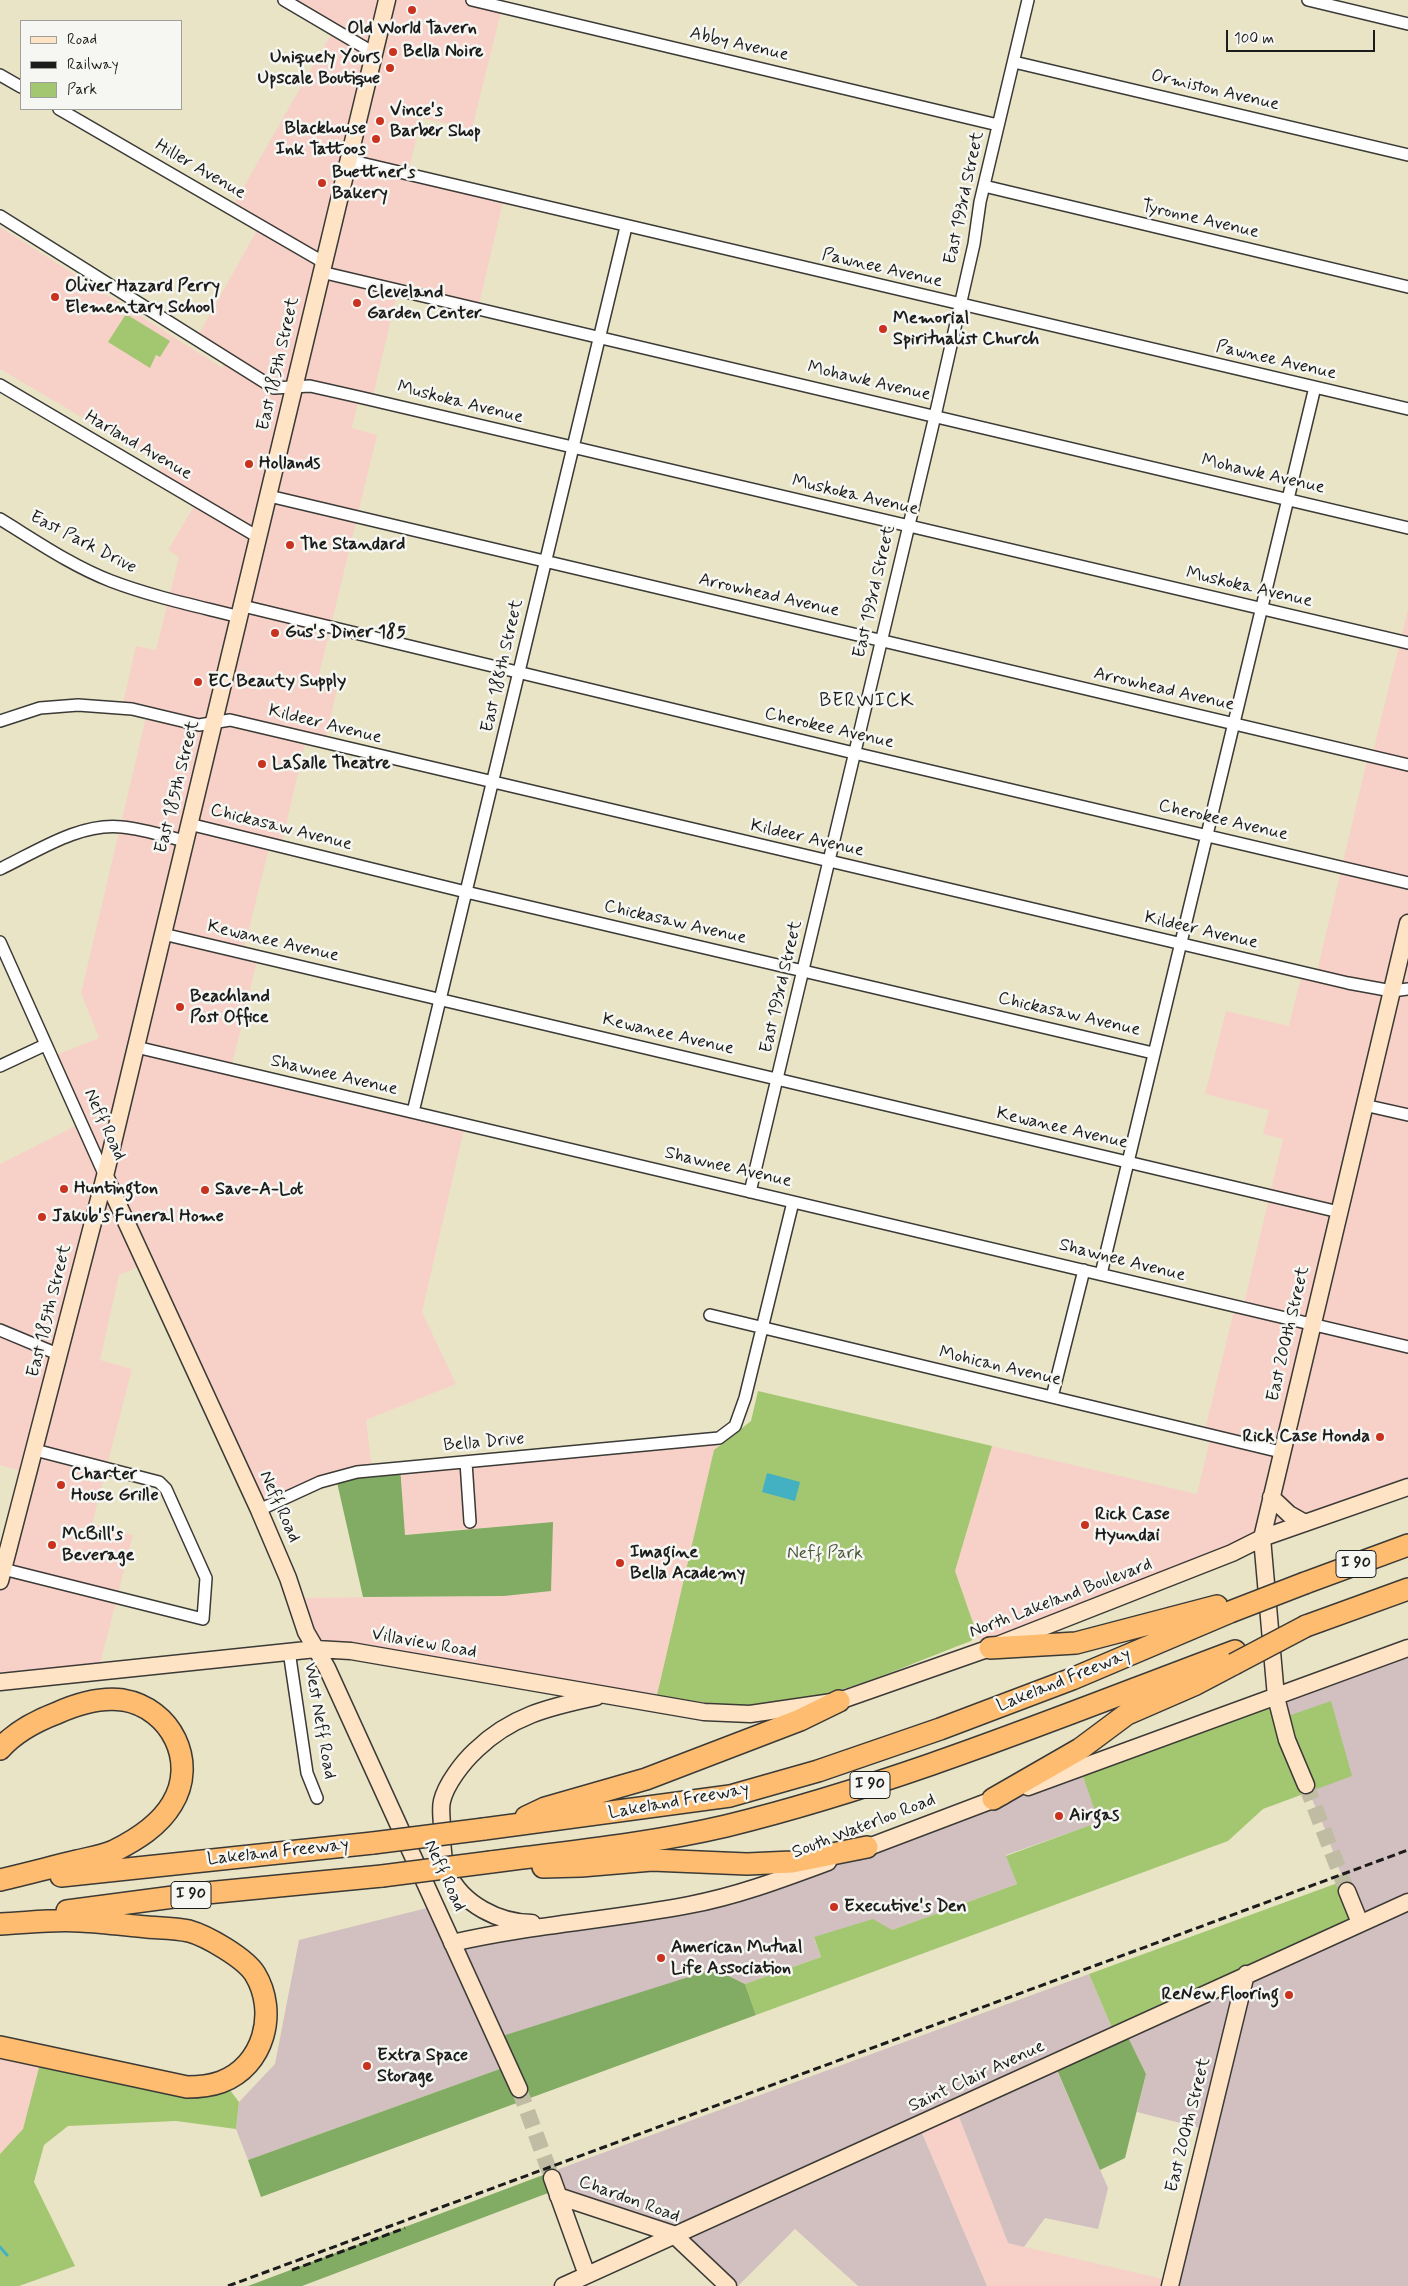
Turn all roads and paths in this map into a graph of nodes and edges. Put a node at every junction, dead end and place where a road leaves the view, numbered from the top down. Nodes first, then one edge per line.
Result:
1 (284, 0) edge
2 (388, 0) edge
3 (472, 0) edge
4 (1028, 0) edge
5 (1308, 0) edge
6 (1408, 24) edge
7 (374, 53) junction
8 (1014, 62) junction
9 (0, 75) edge
10 (20, 86) edge
11 (61, 110) edge
12 (998, 124) junction
13 (1408, 155) edge
14 (348, 160) junction
15 (984, 186) junction
16 (0, 216) edge
17 (626, 226) junction
18 (322, 267) junction
19 (1408, 287) edge
20 (960, 305) junction
21 (599, 337) junction
22 (0, 385) edge
23 (293, 386) junction
24 (1315, 388) junction
25 (1408, 410) edge
26 (935, 416) junction
27 (573, 448) junction
28 (269, 496) junction
29 (1288, 498) junction
30 (0, 519) edge
31 (908, 527) junction
32 (1408, 528) edge
33 (258, 537) junction
34 (545, 562) junction
35 (1260, 609) junction
36 (241, 611) junction
37 (882, 640) junction
38 (1408, 643) edge
39 (520, 673) junction
40 (0, 720) edge
41 (214, 723) junction
42 (1233, 724) junction
43 (854, 753) junction
44 (1408, 765) edge
45 (492, 784) junction
46 (190, 824) junction
47 (1206, 834) junction
48 (185, 841) junction
49 (829, 862) junction
50 (0, 869) edge
51 (1408, 883) edge
52 (466, 892) junction
53 (1408, 923) edge
54 (164, 934) junction
55 (0, 942) edge
56 (1180, 945) junction
57 (804, 970) junction
58 (1400, 990) edge
59 (441, 1000) junction
60 (45, 1045) junction
61 (136, 1047) junction
62 (1153, 1053) junction
63 (0, 1066) edge
64 (778, 1079) junction
65 (1364, 1105) junction
66 (413, 1112) junction
67 (1408, 1116) edge
68 (1128, 1163) junction
69 (105, 1176) junction
70 (750, 1192) junction
71 (792, 1202) junction
72 (1339, 1212) junction
73 (1084, 1270) junction
74 (1101, 1274) junction
75 (710, 1315) dead end
76 (1312, 1325) junction
77 (762, 1329) junction
78 (0, 1330) edge
79 (1408, 1347) edge
80 (60, 1355) junction
81 (1052, 1397) junction
82 (35, 1450) junction
83 (1281, 1452) junction
84 (466, 1462) junction
85 (1408, 1487) edge
86 (1271, 1496) junction
87 (259, 1510) junction
88 (470, 1522) dead end
89 (1305, 1524) junction
90 (1262, 1538) junction
91 (1408, 1545) edge
92 (1, 1575) edge
93 (1408, 1588) edge
94 (1230, 1608) junction
95 (990, 1648) junction
96 (1408, 1648) edge
97 (316, 1649) junction
98 (289, 1650) junction
99 (1234, 1658) junction
100 (0, 1682) edge
101 (608, 1695) junction
102 (1276, 1697) junction
103 (839, 1701) junction
104 (0, 1749) edge
105 (1306, 1785) tunnel mouth
106 (317, 1798) dead end
107 (993, 1799) junction
108 (505, 1827) junction
109 (868, 1847) junction
110 (492, 1865) junction
111 (0, 1882) edge
112 (1347, 1891) tunnel mouth
113 (1408, 1902) edge
114 (0, 1922) edge
115 (562, 1923) junction
116 (1360, 1923) junction
117 (452, 1943) junction
118 (1246, 1974) junction
119 (0, 2047) edge
120 (519, 2089) tunnel mouth
121 (552, 2178) tunnel mouth
122 (558, 2196) junction
123 (673, 2234) junction
124 (587, 2275) junction
125 (562, 2286) edge
126 (728, 2286) edge
127 (1170, 2286) edge

1 - 7 street
2 - 7 street, East 185th Street
3 - 12 street, Abby Avenue
4 - 8 street, East 193rd Street
5 - 6 street
7 - 14 street, East 185th Street
8 - 12 street, East 193rd Street
8 - 13 street, Ormiston Avenue
9 - 10 street
11 - 18 street, Hiller Avenue
12 - 15 street, East 193rd Street
14 - 17 street, Pawnee Avenue
14 - 18 street, East 185th Street
15 - 19 street, Tyronne Avenue
15 - 20 street, East 193rd Street
16 - 23 street, Muskoka Avenue
17 - 20 street, Pawnee Avenue
17 - 21 street, East 188th Street
18 - 21 street, Mohawk Avenue
18 - 23 street, East 185th Street
20 - 24 street, Pawnee Avenue
20 - 26 street, East 193rd Street
21 - 26 street, Mohawk Avenue
21 - 27 street, East 188th Street
22 - 33 street, Harland Avenue
23 - 27 street, Muskoka Avenue
23 - 28 street, East 185th Street
24 - 25 street, Pawnee Avenue
24 - 29 street
26 - 29 street, Mohawk Avenue
26 - 31 street, East 193rd Street
27 - 31 street, Muskoka Avenue
27 - 34 street, East 188th Street
28 - 33 street, East 185th Street
28 - 34 street, Arrowhead Avenue
29 - 32 street, Mohawk Avenue
29 - 35 street
30 - 36 street, East Park Drive
31 - 35 street, Muskoka Avenue
31 - 37 street, East 193rd Street
33 - 36 street, East 185th Street
34 - 37 street, Arrowhead Avenue
34 - 39 street, East 188th Street
35 - 38 street, Muskoka Avenue
35 - 42 street
36 - 39 street, Cherokee Avenue
36 - 41 street, East 185th Street
37 - 42 street, Arrowhead Avenue
37 - 43 street, East 193rd Street
39 - 43 street, Cherokee Avenue
39 - 45 street, East 188th Street
40 - 41 street, Kildeer Avenue
41 - 45 street, Kildeer Avenue
41 - 46 street, East 185th Street
42 - 44 street, Arrowhead Avenue
42 - 47 street
43 - 47 street, Cherokee Avenue
43 - 49 street, East 193rd Street
45 - 49 street, Kildeer Avenue
45 - 52 street, East 188th Street
46 - 48 street, East 185th Street
46 - 52 street, Chickasaw Avenue
47 - 51 street, Cherokee Avenue
47 - 56 street
48 - 50 street
48 - 54 street, East 185th Street
49 - 56 street, Kildeer Avenue
49 - 57 street, East 193rd Street
52 - 57 street, Chickasaw Avenue
52 - 59 street, East 188th Street
53 - 58 street, East 200th Street
54 - 59 street, Kewanee Avenue
54 - 61 street, East 185th Street
55 - 60 street, Neff Road
56 - 58 street, Kildeer Avenue
56 - 62 street
57 - 62 street, Chickasaw Avenue
57 - 64 street, East 193rd Street
58 - 65 street, East 200th Street
59 - 64 street, Kewanee Avenue
59 - 66 street, East 188th Street
60 - 63 street
60 - 69 street, Neff Road
61 - 66 street, Shawnee Avenue
61 - 69 street, East 185th Street
62 - 68 street
64 - 68 street, Kewanee Avenue
64 - 70 street, East 193rd Street
65 - 67 street
65 - 72 street, East 200th Street
66 - 70 street, Shawnee Avenue
68 - 72 street, Kewanee Avenue
68 - 74 street
69 - 80 street, East 185th Street
69 - 87 street, Neff Road
70 - 71 street, Shawnee Avenue
71 - 73 street, Shawnee Avenue
71 - 77 street
72 - 76 street, East 200th Street
73 - 74 street, Shawnee Avenue
73 - 81 street
74 - 76 street, Shawnee Avenue
75 - 77 street, Mohican Avenue
76 - 79 street, Shawnee Avenue
76 - 83 street, East 200th Street
77 - 81 street, Mohican Avenue
77 - 84 street, Bella Drive
78 - 80 street
80 - 82 street, East 185th Street
81 - 83 street, Mohican Avenue
82 - 92 street, East 185th Street
82 - 92 street
83 - 86 street, East 200th Street
84 - 87 street, Bella Drive
84 - 88 street
85 - 89 street, North Lakeland Boulevard
86 - 89 street
86 - 90 street, East 200th Street
87 - 97 street, Neff Road
89 - 90 street, North Lakeland Boulevard
90 - 95 street, North Lakeland Boulevard
90 - 102 street, East 200th Street
91 - 94 highway, I 90, bridge
93 - 99 highway, Lakeland Freeway / I 90, bridge
94 - 95 highway
94 - 108 highway, Lakeland Freeway / I 90
95 - 103 street, North Lakeland Boulevard
96 - 102 street, South Waterloo Road
97 - 98 street, Villaview Road
97 - 101 street, Villaview Road
97 - 117 street, Neff Road
98 - 100 street, Villaview Road
98 - 106 street, West Neff Road
99 - 107 highway
99 - 110 highway, Lakeland Freeway / I 90
101 - 103 street, Villaview Road
101 - 115 street
102 - 105 street, East 200th Street
102 - 107 street, South Waterloo Road
103 - 108 highway
104 - 111 highway
107 - 109 street, South Waterloo Road
108 - 111 highway, Lakeland Freeway / I 90, bridge
109 - 110 highway
109 - 115 street, South Waterloo Road
110 - 114 highway, Lakeland Freeway / I 90, bridge
112 - 116 street
113 - 116 street, Saint Clair Avenue
114 - 119 highway
115 - 117 street, South Waterloo Road
116 - 118 street, Saint Clair Avenue
117 - 120 street, Neff Road
118 - 123 street, Saint Clair Avenue
118 - 127 street, East 200th Street
121 - 122 street
122 - 123 street, Chardon Road
122 - 124 street
123 - 124 street, Saint Clair Avenue
123 - 126 street, Chardon Road
124 - 125 street, Saint Clair Avenue

